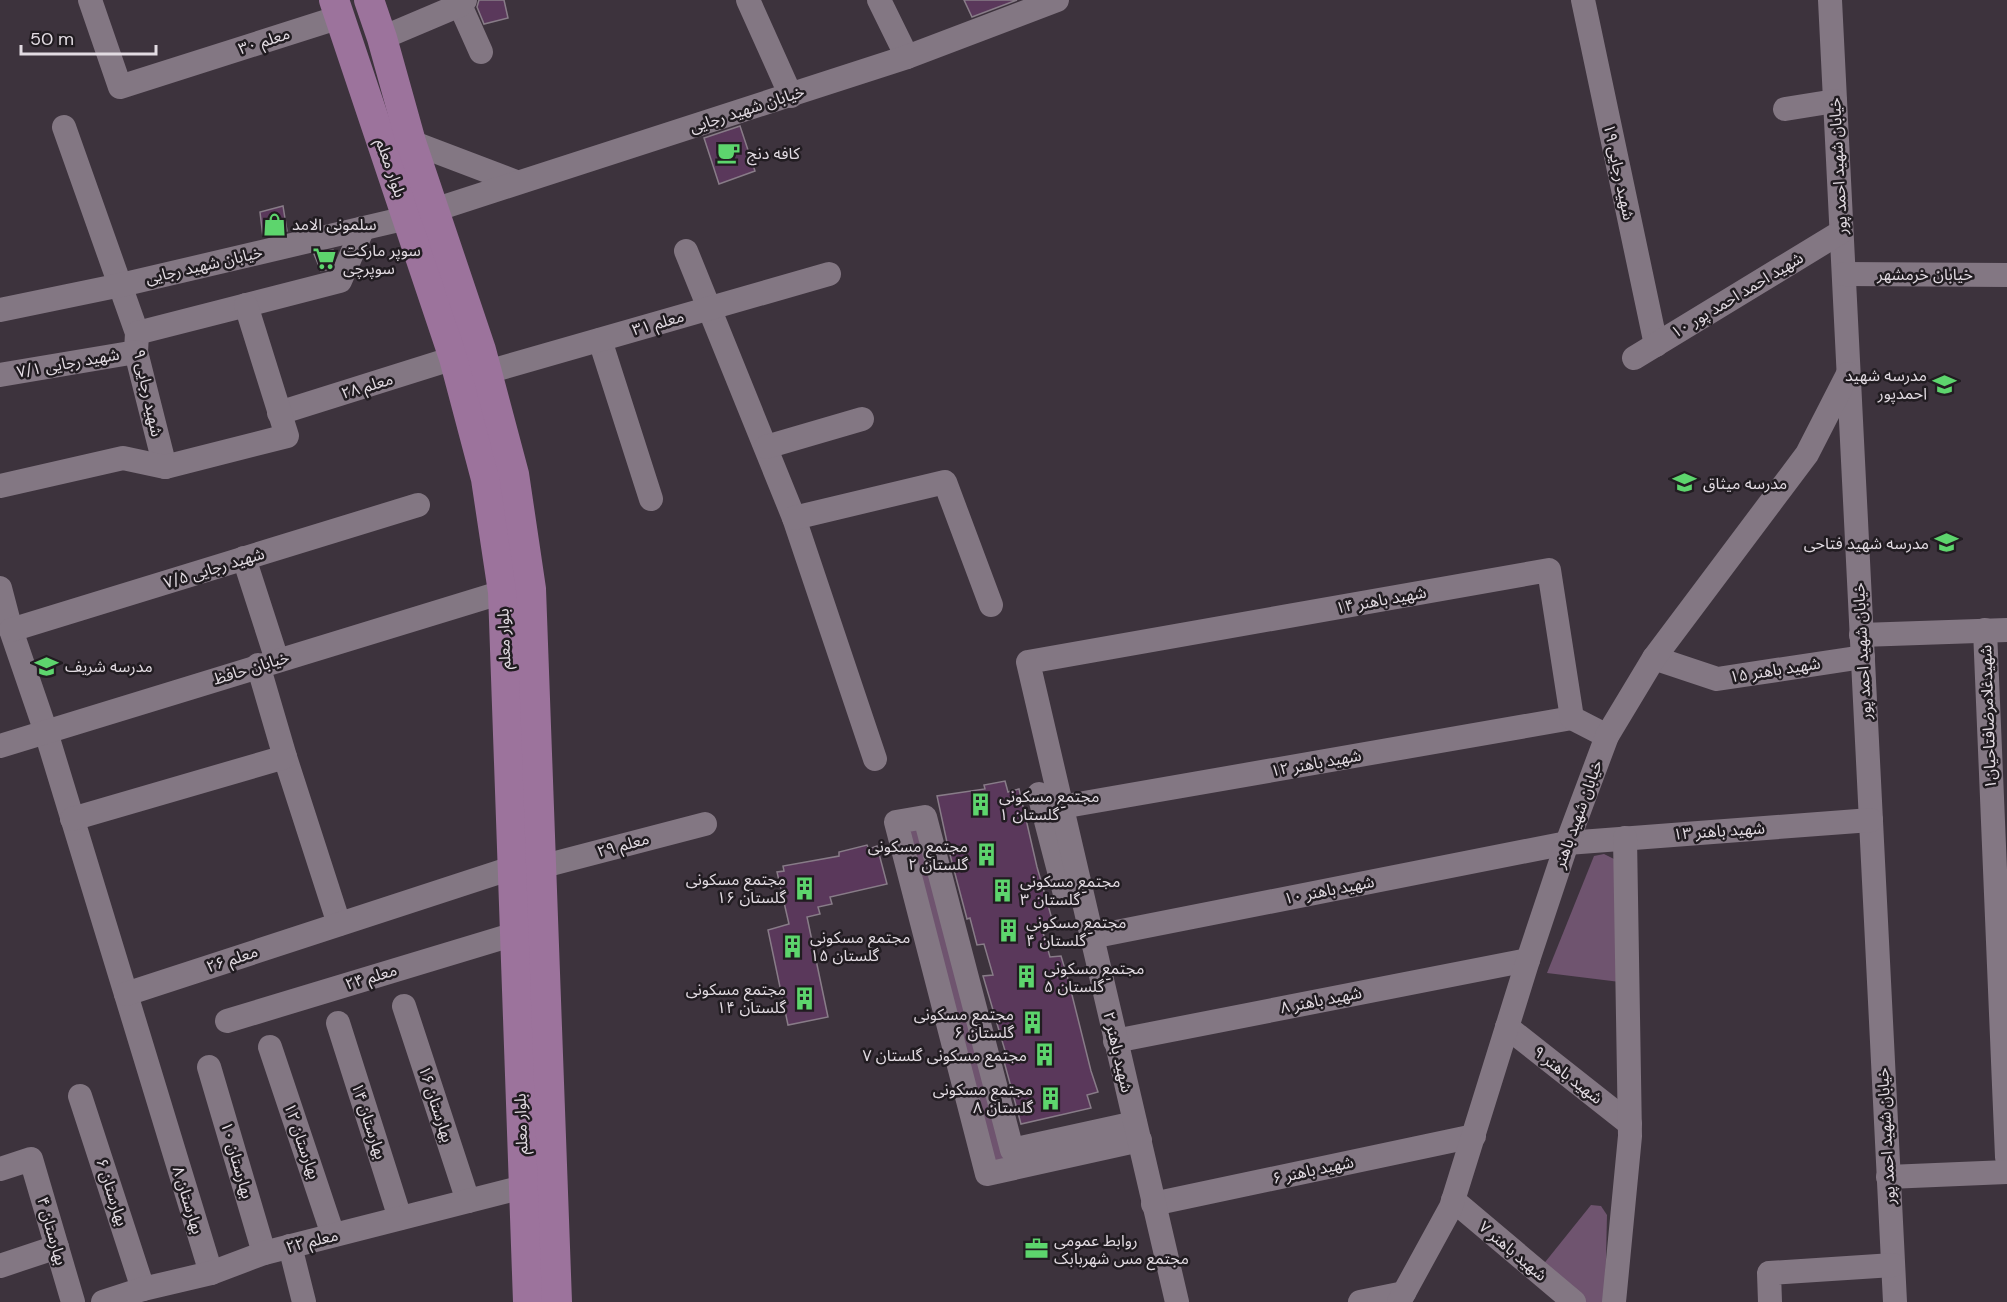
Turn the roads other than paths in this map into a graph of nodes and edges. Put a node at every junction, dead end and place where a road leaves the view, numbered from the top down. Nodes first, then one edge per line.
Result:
1 (90, 0) edge
2 (369, 0) edge
3 (748, 0) edge
4 (879, 0) edge
5 (1583, 0) edge
6 (1830, 0) edge
7 (1048, 1) edge
8 (462, 3) edge
9 (337, 9) edge
10 (382, 38) junction
11 (481, 52) dead end
12 (907, 57) junction
13 (791, 96) junction
14 (1835, 100) junction
15 (1785, 109) dead end
16 (64, 127) dead end
17 (411, 142) junction
18 (516, 182) junction
19 (421, 214) junction
20 (363, 228) junction
21 (1841, 232) junction
22 (686, 251) dead end
23 (829, 274) dead end
24 (1844, 274) junction
25 (2007, 274) edge
26 (121, 285) junction
27 (246, 305) junction
28 (710, 308) junction
29 (0, 310) edge
30 (600, 340) junction
31 (136, 342) junction
32 (1656, 345) junction
33 (454, 358) junction
34 (1634, 358) dead end
35 (487, 372) junction
36 (1849, 372) junction
37 (0, 375) edge
38 (279, 413) junction
39 (862, 418) dead end
40 (766, 447) junction
41 (165, 467) junction
42 (0, 486) edge
43 (651, 499) dead end
44 (418, 505) dead end
45 (794, 518) junction
46 (244, 558) junction
47 (0, 588) edge
48 (503, 592) junction
49 (991, 605) dead end
50 (11, 630) junction
51 (1996, 630) edge
52 (1862, 646) junction
53 (1654, 658) junction
54 (268, 662) junction
55 (1028, 662) joint
56 (1572, 718) junction
57 (46, 732) junction
58 (1607, 735) junction
59 (0, 746) edge
60 (285, 757) junction
61 (875, 759) dead end
62 (1039, 794) dead end
63 (1061, 807) junction
64 (72, 819) junction
65 (1871, 820) junction
66 (705, 824) dead end
67 (1625, 838) junction
68 (1567, 843) junction
69 (526, 867) junction
70 (339, 924) junction
71 (515, 934) junction
72 (1091, 937) junction
73 (1528, 960) junction
74 (126, 994) junction
75 (404, 1006) dead end
76 (227, 1021) dead end
77 (532, 1022) junction
78 (338, 1023) dead end
79 (1507, 1027) junction
80 (1115, 1041) junction
81 (270, 1047) dead end
82 (209, 1067) dead end
83 (80, 1096) dead end
84 (1630, 1124) junction
85 (1133, 1130) junction
86 (1473, 1136) junction
87 (2007, 1157) edge
88 (1014, 1158) junction
89 (0, 1169) edge
90 (2007, 1172) edge
91 (1888, 1177) junction
92 (523, 1187) junction
93 (1453, 1200) junction
94 (468, 1201) junction
95 (1153, 1204) junction
96 (400, 1218) junction
97 (333, 1235) junction
98 (290, 1246) junction
99 (57, 1247) junction
100 (264, 1253) junction
101 (1893, 1265) junction
102 (0, 1266) edge
103 (211, 1273) junction
104 (143, 1289) junction
105 (1401, 1298) edge
106 (73, 1302) edge
107 (103, 1302) edge
108 (304, 1302) edge
109 (528, 1302) edge
110 (557, 1302) edge
111 (1177, 1302) edge
112 (1360, 1302) edge
113 (1574, 1302) edge
114 (1614, 1302) edge
115 (1770, 1302) edge
116 (1894, 1302) edge

1 - 9 street, معلم ۳۰
2 - 10 main road, بلوار معلم
3 - 13 street
4 - 12 street
5 - 32 street, شهید رجایی ۱۹
6 - 14 street, خیابان شهید احمد پور
7 - 12 street, خیابان شهید رجایی
8 - 10 street
8 - 11 street
9 - 19 main road, بلوار معلم
10 - 17 main road, بلوار معلم
12 - 13 street, خیابان شهید رجایی
13 - 18 street, خیابان شهید رجایی
14 - 15 street
14 - 21 street, خیابان شهید احمد پور
16 - 26 street, شهید رجایی ۹
17 - 18 street
17 - 19 main road, بلوار معلم
18 - 19 street, خیابان شهید رجایی
19 - 20 street, خیابان شهید رجایی
19 - 33 main road, بلوار معلم
19 - 35 main road, بلوار معلم
20 - 26 street, خیابان شهید رجایی
20 - 27 street, شهید رجایی ۷/۱
21 - 24 street, خیابان شهید احمد پور
21 - 32 street, شهید احمد احمد پور ۱۰
22 - 28 street
23 - 28 street, معلم ۳۱
24 - 25 street, خیابان خرمشهر
24 - 36 street, خیابان شهید احمد پور
26 - 29 street, خیابان شهید رجایی
26 - 31 street, شهید رجایی ۹
27 - 31 street, شهید رجایی ۷/۱
27 - 38 street
28 - 30 street, معلم ۳۱
28 - 40 street
30 - 35 street, معلم ۳۱
30 - 43 street
31 - 37 street, شهید رجایی ۷/۱
31 - 41 street, شهید رجایی ۹
32 - 34 street, شهید احمد احمد پور ۱۰
33 - 38 street, معلم ۲۸
33 - 48 main road, بلوار معلم
35 - 69 main road, بلوار معلم
36 - 52 street, خیابان شهید احمد پور
36 - 53 street, خیابان شهید باهنر
38 - 41 street
39 - 40 street
40 - 45 street
41 - 42 street
44 - 46 street, شهید رجایی ۷/۵
45 - 49 street
45 - 61 street
46 - 50 street, شهید رجایی ۷/۵
46 - 54 street
47 - 50 street, بهارستان ۸
48 - 54 street, خیابان حافظ
48 - 69 main road, بلوار معلم
50 - 57 street, بهارستان ۸
51 - 52 street, شهید باهنر ۱۵
51 - 87 street, شهیدغلامرضافتاحیان۱
52 - 53 street, شهید باهنر ۱۵
52 - 65 street, خیابان شهید احمد پور
53 - 58 street, خیابان شهید باهنر
54 - 57 street, خیابان حافظ
54 - 60 street
55 - 56 street, شهید باهنر ۱۴
55 - 63 street, شهید باهنر ۲
56 - 58 street
56 - 63 street, شهید باهنر ۱۲
57 - 59 street, خیابان حافظ
57 - 64 street, بهارستان ۸
58 - 68 street, خیابان شهید باهنر
60 - 64 street
60 - 70 street
62 - 85 street
63 - 72 street, شهید باهنر ۲
64 - 74 street, بهارستان ۸
65 - 67 street, شهید باهنر ۱۳
65 - 91 street, خیابان شهید احمد پور
66 - 69 street, معلم ۲۹
67 - 68 street, شهید باهنر ۱۳
67 - 84 street
68 - 72 street, شهید باهنر ۱۰
68 - 73 street, خیابان شهید باهنر
69 - 70 street, معلم ۲۶
69 - 71 main road, بلوار معلم
69 - 77 main road, بلوار معلم
70 - 74 street, معلم ۲۶
71 - 76 street, معلم ۲۴
71 - 77 main road, بلوار معلم
72 - 80 street, شهید باهنر ۲
73 - 79 street, خیابان شهید باهنر
73 - 80 street, شهید باهنر ۸
74 - 103 street, بهارستان ۸
75 - 94 street, بهارستان ۱۶
77 - 92 main road, بلوار معلم
77 - 110 main road, بلوار معلم
78 - 96 street, بهارستان ۱۴
79 - 84 street, شهید باهنر ۹
79 - 86 street, خیابان شهید باهنر
80 - 85 street, شهید باهنر ۲
81 - 97 street, بهارستان ۱۲
82 - 100 street, بهارستان ۱۰
83 - 104 street, بهارستان ۶
84 - 114 street
85 - 88 street
85 - 95 street, شهید باهنر ۲
86 - 93 street, خیابان شهید باهنر
86 - 95 street, شهید باهنر ۶
88 - 88 street
89 - 99 street, بهارستان ۴
90 - 91 street
91 - 101 street, خیابان شهید احمد پور
92 - 94 street, معلم ۲۲
92 - 109 main road, بلوار معلم
93 - 105 street, خیابان شهید باهنر
93 - 113 street, شهید باهنر ۷
94 - 96 street, معلم ۲۲
95 - 111 street, شهید باهنر ۲
96 - 97 street, معلم ۲۲
97 - 98 street, معلم ۲۲
98 - 100 street, معلم ۲۲
98 - 108 street
99 - 102 street
99 - 106 street, بهارستان ۴
100 - 103 street, معلم ۲۲
101 - 115 street
101 - 116 street, خیابان شهید احمد پور
103 - 104 street, معلم ۲۲
104 - 107 street, معلم ۲۲
105 - 112 street

